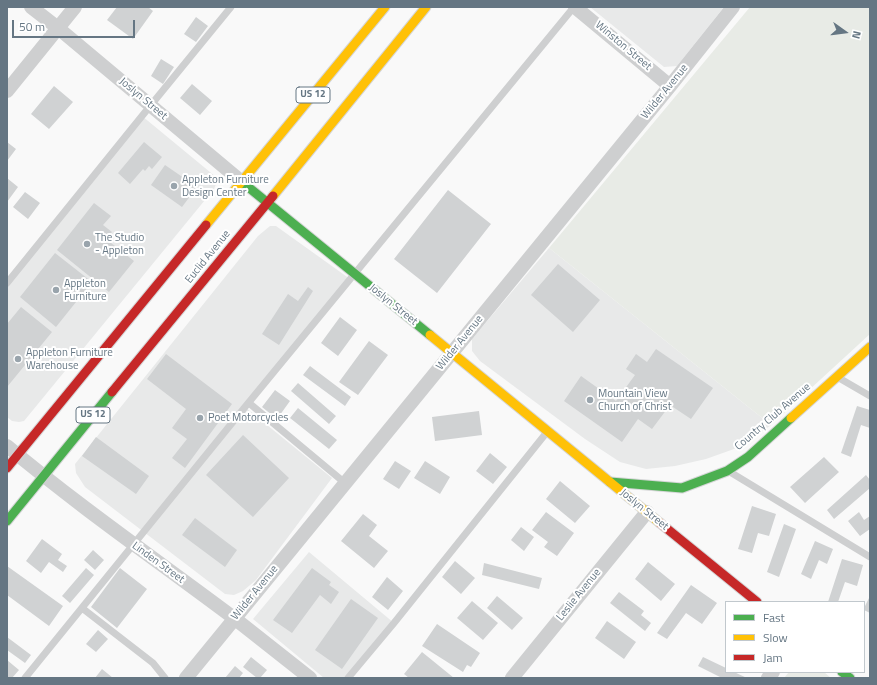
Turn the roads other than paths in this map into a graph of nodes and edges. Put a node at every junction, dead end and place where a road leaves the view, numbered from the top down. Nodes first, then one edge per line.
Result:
1 (31, 7) edge
2 (75, 7) edge
3 (231, 7) edge
4 (385, 7) edge
5 (426, 7) edge
6 (575, 7) edge
7 (733, 7) edge
8 (58, 28) junction
9 (670, 86) junction
10 (7, 91) edge
11 (150, 105) junction
12 (242, 182) junction
13 (267, 203) junction
14 (354, 274) junction
15 (7, 283) edge
16 (870, 347) edge
17 (452, 353) junction
18 (836, 377) junction
19 (870, 396) edge
20 (249, 403) junction
21 (548, 432) junction
22 (12, 450) edge
23 (7, 468) edge
24 (727, 471) junction
25 (44, 476) junction
26 (610, 482) junction
27 (346, 483) junction
28 (647, 512) junction
29 (7, 520) edge
30 (133, 544) junction
31 (870, 557) edge
32 (756, 601) edge
33 (82, 608) junction
34 (234, 619) junction
35 (25, 678) edge
36 (165, 678) edge
37 (186, 678) edge
38 (310, 678) edge
39 (348, 678) edge
40 (512, 678) edge

1 - 8 street, Joslyn Street
2 - 8 street
3 - 11 lane
4 - 12 main road, Euclid Avenue / US 12
5 - 13 main road, Euclid Avenue / US 12
6 - 9 street, Winston Street
6 - 14 lane
7 - 9 street, Wilder Avenue
8 - 10 street
8 - 11 street, Joslyn Street
9 - 17 street, Wilder Avenue
11 - 12 street, Joslyn Street
11 - 15 lane
12 - 13 main road, Joslyn Street
12 - 22 main road, Euclid Avenue / US 12
13 - 14 main road, Joslyn Street
13 - 25 main road, Euclid Avenue / US 12
14 - 17 main road, Joslyn Street
14 - 20 lane
16 - 18 main road, Country Club Avenue
17 - 21 main road, Joslyn Street
17 - 27 street, Wilder Avenue
18 - 19 lane
18 - 24 main road, Country Club Avenue
20 - 27 lane
20 - 30 lane
21 - 26 main road, Joslyn Street
21 - 39 lane
22 - 23 main road, Euclid Avenue / US 12
22 - 25 street, Linden Street
24 - 26 main road, Country Club Avenue
24 - 31 lane
25 - 29 main road, Euclid Avenue / US 12
25 - 30 street, Linden Street
26 - 28 main road, Joslyn Street
27 - 34 street, Wilder Avenue
28 - 32 main road, Joslyn Street
28 - 40 street, Leslie Avenue
30 - 33 lane
30 - 34 street, Linden Street
33 - 35 lane
33 - 36 lane
34 - 37 street, Wilder Avenue
34 - 38 street, Linden Street

